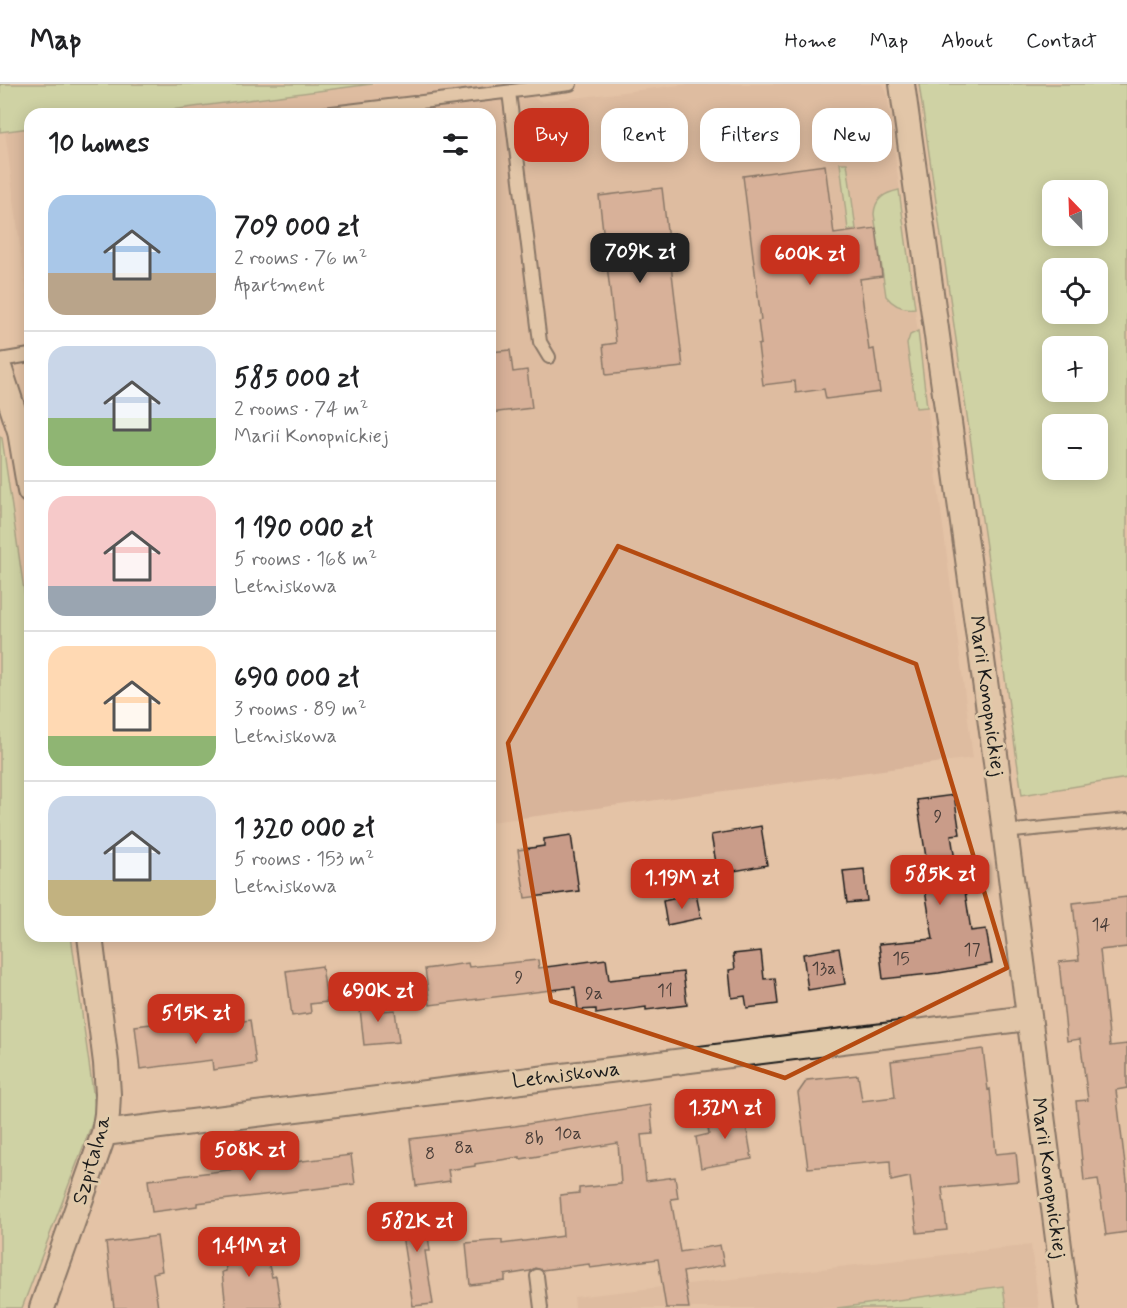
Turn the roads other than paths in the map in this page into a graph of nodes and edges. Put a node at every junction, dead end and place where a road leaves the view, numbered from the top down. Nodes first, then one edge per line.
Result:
1 (570, 84) edge
2 (902, 84) edge
3 (509, 92) junction
4 (374, 108) edge
5 (24, 356) edge
6 (549, 357) dead end
7 (0, 360) edge
8 (0, 370) edge
9 (24, 455) edge
10 (1127, 820) edge
11 (1005, 832) junction
12 (91, 942) edge
13 (1028, 1018) junction
14 (104, 1133) junction
15 (537, 1276) dead end
16 (42, 1308) edge
17 (541, 1308) edge
18 (1067, 1308) edge

1 - 3 lane
2 - 11 street, Marii Konopnickiej
3 - 4 lane
3 - 6 lane
5 - 7 lane
8 - 9 street
10 - 11 lane
11 - 13 street, Marii Konopnickiej
12 - 14 street, Szpitalna
13 - 14 street, Letniskowa
13 - 18 street, Marii Konopnickiej
14 - 16 street, Szpitalna
15 - 17 lane

